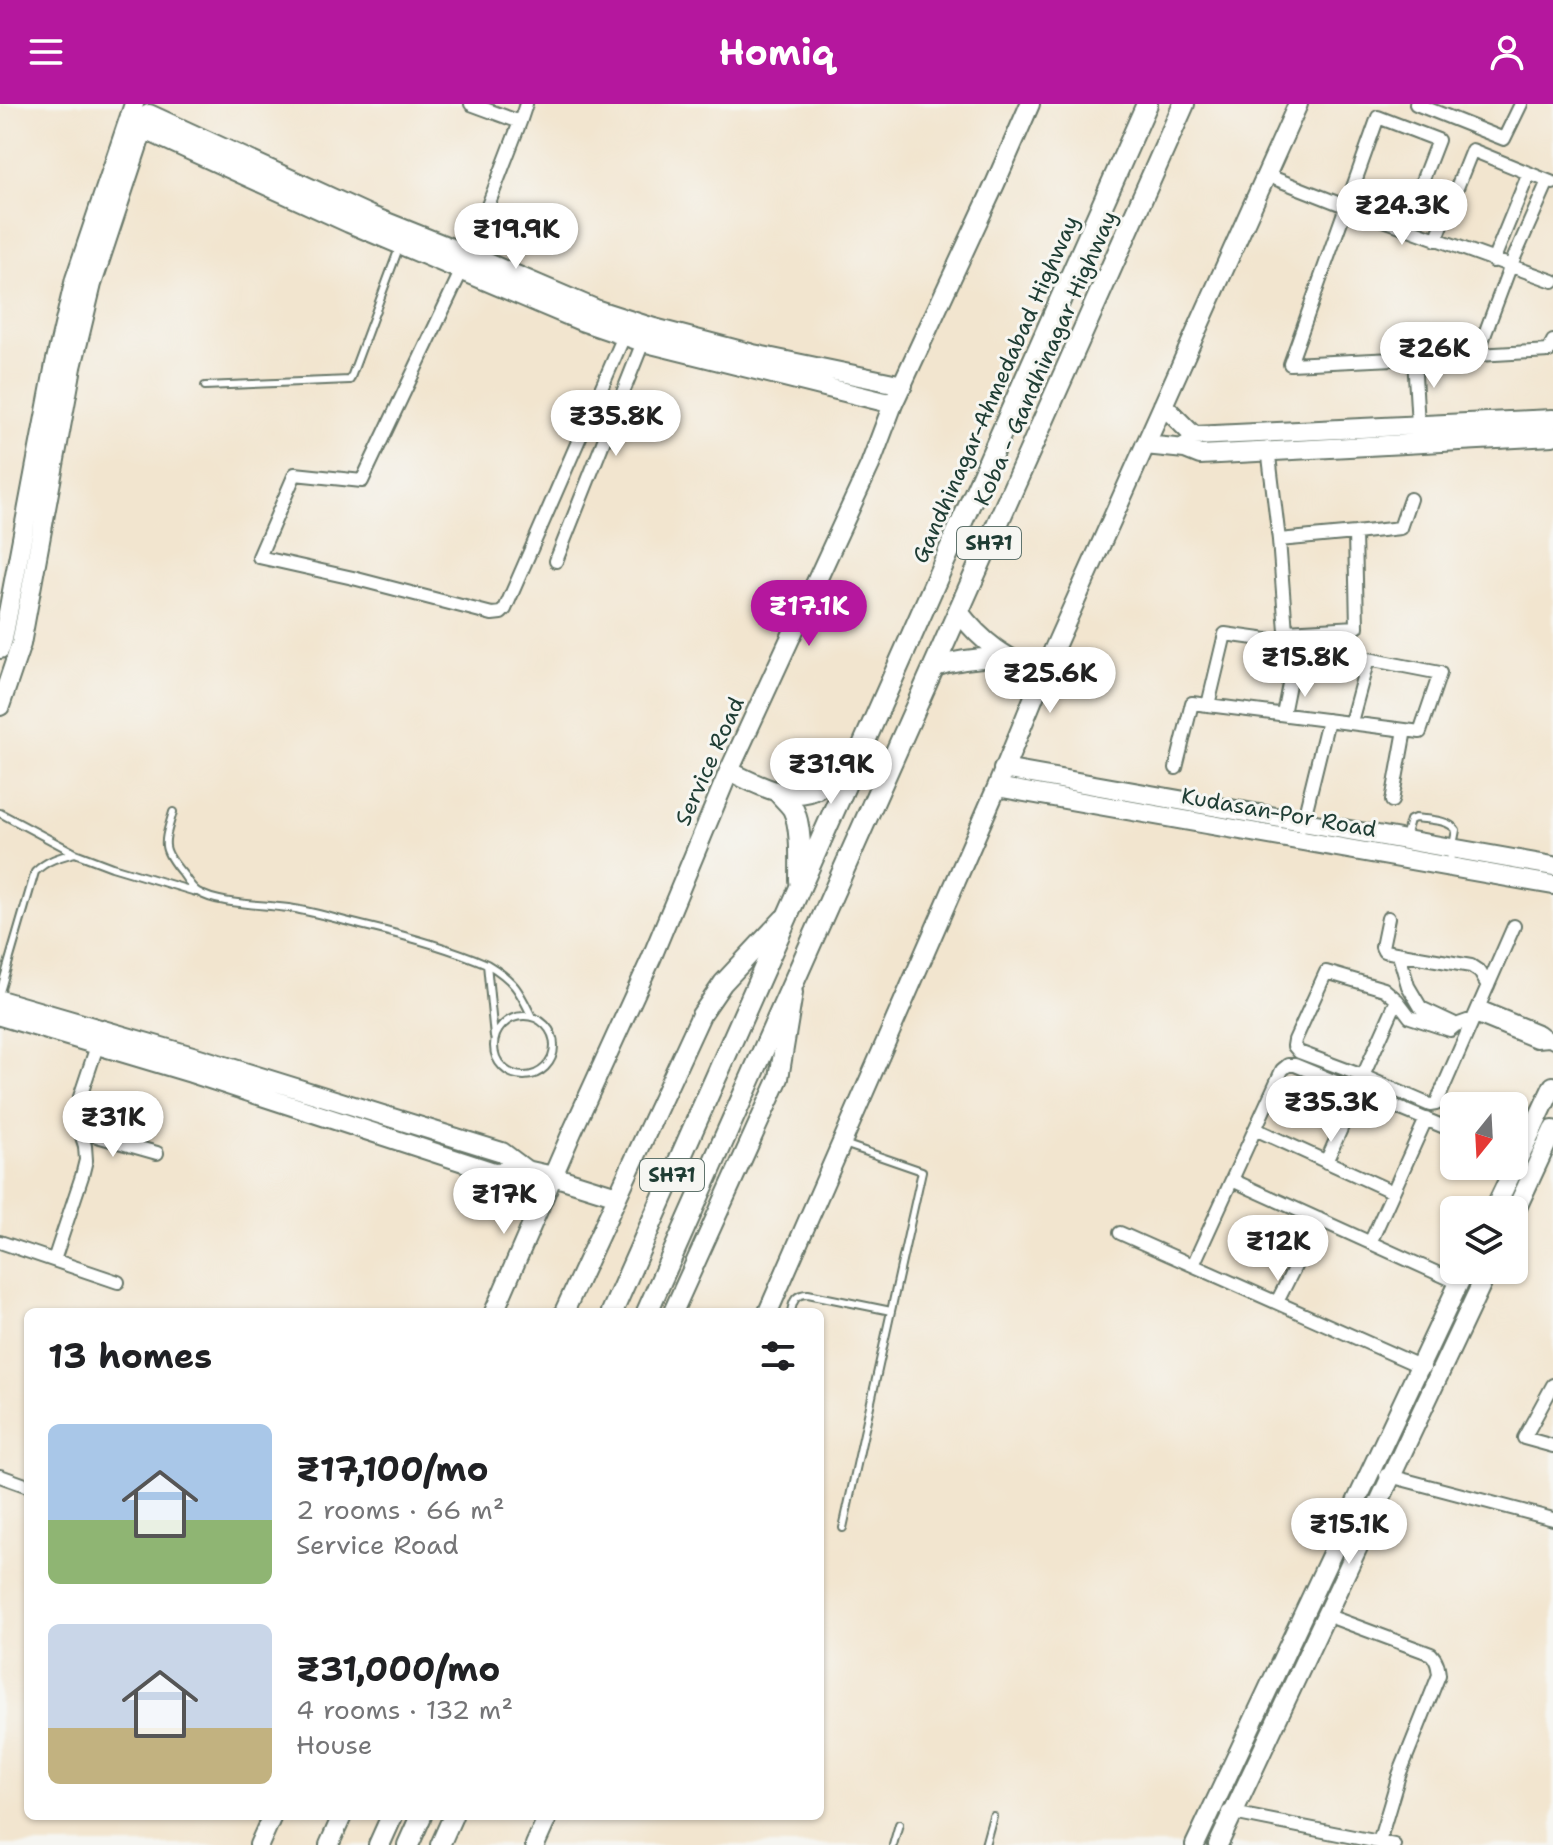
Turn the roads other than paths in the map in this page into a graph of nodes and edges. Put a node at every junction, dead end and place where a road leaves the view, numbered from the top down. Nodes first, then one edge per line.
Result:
1 (471, 104) edge
2 (526, 104) edge
3 (1030, 104) edge
4 (1147, 104) edge
5 (1184, 104) edge
6 (1298, 104) edge
7 (1416, 104) edge
8 (1521, 104) edge
9 (1447, 110) edge
10 (145, 113) edge
11 (520, 122) junction
12 (1529, 173) junction
13 (1266, 175) junction
14 (1550, 182) edge
15 (1345, 206) junction
16 (1404, 228) junction
17 (1436, 240) junction
18 (400, 244) junction
19 (1493, 261) junction
20 (466, 262) junction
21 (1510, 267) junction
22 (1553, 281) edge
23 (624, 336) junction
24 (1553, 341) edge
25 (643, 342) junction
26 (1477, 355) junction
27 (1414, 358) junction
28 (751, 362) junction
29 (903, 385) junction
30 (205, 386) dead end
31 (893, 404) junction
32 (1163, 405) junction
33 (1553, 419) edge
34 (1418, 425) junction
35 (1553, 436) edge
36 (1268, 442) junction
37 (1189, 443) junction
38 (1145, 445) junction
39 (1410, 499) dead end
40 (1355, 533) junction
41 (1279, 540) junction
42 (556, 561) dead end
43 (958, 611) junction
44 (0, 649) edge
45 (1006, 658) junction
46 (935, 667) junction
47 (1043, 675) junction
48 (1208, 705) junction
49 (0, 706) edge
50 (1283, 714) junction
51 (1328, 720) junction
52 (1351, 722) junction
53 (1405, 730) junction
54 (859, 756) junction
55 (1176, 768) dead end
56 (729, 771) junction
57 (1000, 778) junction
58 (780, 794) junction
59 (1392, 801) dead end
60 (173, 812) dead end
61 (0, 813) edge
62 (1301, 831) junction
63 (75, 853) junction
64 (1450, 858) junction
65 (1553, 866) edge
66 (1553, 885) edge
67 (800, 889) junction
68 (196, 892) junction
69 (789, 913) junction
70 (1388, 918) dead end
71 (1514, 926) dead end
72 (1399, 955) junction
73 (487, 964) junction
74 (795, 982) junction
75 (1488, 986) junction
76 (0, 992) edge
77 (1397, 1000) junction
78 (1475, 1014) junction
79 (1, 1016) edge
80 (532, 1017) junction
81 (1456, 1025) junction
82 (1551, 1041) edge
83 (495, 1043) junction
84 (97, 1046) junction
85 (1363, 1076) junction
86 (1553, 1086) edge
87 (1358, 1091) junction
88 (1426, 1119) junction
89 (1440, 1125) edge
90 (1255, 1129) junction
91 (1553, 1130) edge
92 (79, 1131) junction
93 (841, 1143) junction
94 (157, 1153) dead end
95 (1326, 1162) junction
96 (526, 1170) junction
97 (553, 1176) junction
98 (1232, 1180) junction
99 (1393, 1192) junction
100 (617, 1196) junction
101 (1501, 1196) edge
102 (1522, 1196) edge
103 (1319, 1219) junction
104 (1120, 1233) dead end
105 (0, 1242) edge
106 (1370, 1243) junction
107 (54, 1260) junction
108 (1193, 1265) junction
109 (1440, 1269) edge
110 (118, 1282) dead end
111 (1459, 1284) edge
112 (1481, 1284) edge
113 (1277, 1302) junction
114 (496, 1308) edge
115 (566, 1308) edge
116 (614, 1308) edge
117 (649, 1308) edge
118 (675, 1308) edge
119 (770, 1308) edge
120 (792, 1308) edge
121 (891, 1311) junction
122 (1421, 1366) junction
123 (1439, 1375) junction
124 (1553, 1385) edge
125 (1553, 1446) edge
126 (1371, 1470) junction
127 (0, 1476) edge
128 (1391, 1477) junction
129 (24, 1485) edge
130 (1553, 1519) edge
131 (843, 1528) dead end
132 (1326, 1615) junction
133 (1213, 1808) junction
134 (1233, 1813) junction
135 (993, 1816) dead end
136 (270, 1820) edge
137 (340, 1820) edge
138 (390, 1820) edge
139 (419, 1820) edge
140 (451, 1820) edge
141 (546, 1820) edge
142 (899, 1824) dead end
143 (1379, 1842) junction
144 (259, 1845) edge
145 (329, 1845) edge
146 (379, 1845) edge
147 (408, 1845) edge
148 (440, 1845) edge
149 (535, 1845) edge
150 (893, 1845) edge
151 (985, 1845) edge
152 (1195, 1845) edge
153 (1218, 1845) edge
154 (1394, 1845) edge

1 - 11 street
2 - 11 street
3 - 29 street, Service Road
4 - 54 main road, Gandhinagar-Ahmedabad Highway / SH71
5 - 43 main road, Koba - Gandhinagar Highway / SH71
6 - 13 street
7 - 9 street
8 - 9 street
10 - 18 street
10 - 20 street
10 - 44 street
10 - 49 street
11 - 20 street
12 - 14 street
12 - 17 street
12 - 19 street
13 - 15 street
13 - 32 street
14 - 21 street
15 - 16 street
15 - 16 street
15 - 27 street
16 - 17 street
17 - 19 street
18 - 20 street
18 - 30 lane
19 - 21 street
20 - 23 street
20 - 23 street
20 - 28 street
21 - 22 street
21 - 26 street
23 - 25 street
24 - 26 street
25 - 28 street
25 - 42 street
26 - 27 street
27 - 34 street
28 - 29 street
28 - 31 street
29 - 31 street, Service Road
31 - 56 street, Service Road
32 - 37 street
32 - 38 street
33 - 34 street
34 - 36 street
35 - 36 street
36 - 37 street
36 - 41 street
37 - 38 street
38 - 47 street
39 - 40 street
40 - 41 street
40 - 41 street
43 - 45 street
43 - 46 main road, Koba - Gandhinagar Highway / SH71
45 - 46 street
45 - 47 street
46 - 74 main road, Koba - Gandhinagar Highway / SH71
47 - 57 street
48 - 50 street
48 - 50 street
48 - 55 street
50 - 51 street
51 - 52 street
51 - 62 street
52 - 53 street
52 - 53 street
53 - 59 street
54 - 58 street
54 - 67 main road, Gandhinagar-Ahmedabad Highway / SH71
56 - 58 street
56 - 97 street, Service Road
57 - 62 street, Kudasan-Por Road
57 - 93 street
58 - 67 main road
60 - 68 lane
61 - 63 lane
62 - 64 street, Kudasan-Por Road
62 - 64 street, Kudasan-Por Road
63 - 68 lane
63 - 76 lane
64 - 65 street, Kudasan-Por Road
64 - 66 street, Kudasan-Por Road
67 - 69 main road, Gandhinagar-Ahmedabad Highway / SH71
68 - 73 lane
69 - 100 street
69 - 116 main road, SH71
70 - 72 street
71 - 75 street
72 - 75 street
72 - 81 street
73 - 80 lane
73 - 83 lane
74 - 117 main road, SH71
74 - 118 street
75 - 78 street
77 - 81 street
77 - 85 street
77 - 85 street
78 - 81 street
78 - 82 street
78 - 85 street
79 - 84 street
79 - 96 street
80 - 83 lane
80 - 83 lane
84 - 92 street
84 - 96 street
86 - 101 street
87 - 88 street
87 - 90 street
87 - 95 street
88 - 89 street
88 - 99 street
90 - 95 street
90 - 98 street
91 - 102 street
92 - 94 street
92 - 107 street
93 - 119 street
93 - 121 lane
95 - 99 street
96 - 97 street
97 - 100 street
97 - 114 street, Service Road
98 - 103 street
98 - 108 street
99 - 106 street
100 - 115 street
103 - 106 street
103 - 113 street
104 - 108 street
105 - 107 street
106 - 109 street
107 - 110 street
108 - 113 street
111 - 122 street
112 - 123 street
113 - 122 street
120 - 121 lane
121 - 131 lane
122 - 123 street
122 - 126 street
123 - 128 street
124 - 125 street
126 - 128 street
126 - 133 street
127 - 129 street
128 - 130 street
128 - 132 street
132 - 134 street
132 - 143 street
133 - 134 street
133 - 152 street
134 - 143 street
134 - 153 street
135 - 151 lane
136 - 144 street
137 - 145 street
138 - 146 main road
139 - 147 main road
140 - 148 street
141 - 149 street
142 - 150 lane
143 - 154 street

